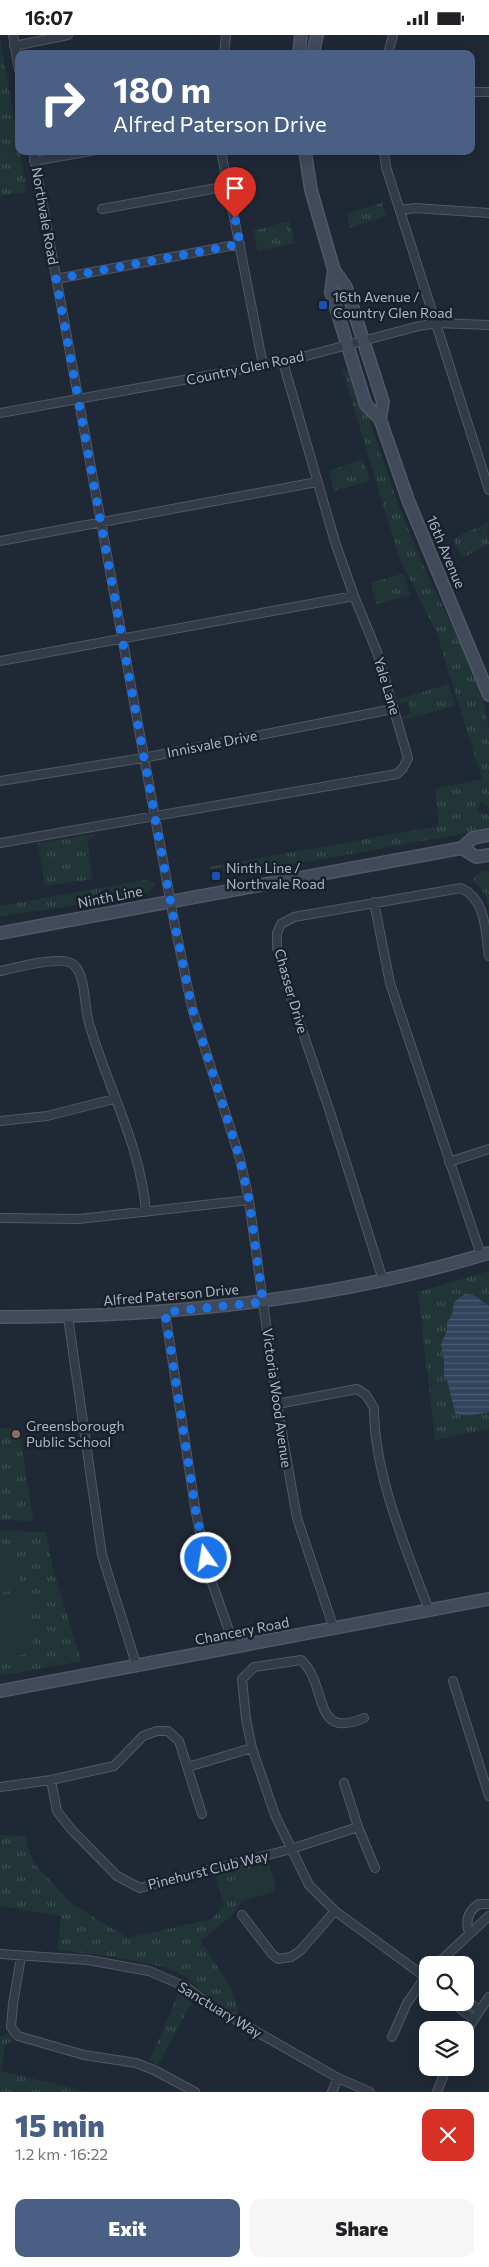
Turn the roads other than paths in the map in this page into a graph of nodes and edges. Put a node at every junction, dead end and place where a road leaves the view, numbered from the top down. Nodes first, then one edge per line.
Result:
1 (13, 35) edge
2 (68, 35) edge
3 (226, 35) edge
4 (301, 35) edge
5 (317, 35) edge
6 (393, 35) edge
7 (14, 46) junction
8 (224, 50) edge
9 (299, 50) edge
10 (313, 50) edge
11 (389, 50) edge
12 (15, 51) edge
13 (475, 92) edge
14 (489, 92) edge
15 (33, 155) edge
16 (68, 155) edge
17 (222, 155) edge
18 (306, 155) edge
19 (384, 155) edge
20 (34, 161) junction
21 (228, 185) junction
22 (102, 209) dead end
23 (400, 210) junction
24 (489, 213) edge
25 (240, 244) junction
26 (334, 270) junction
27 (56, 279) junction
28 (437, 323) junction
29 (489, 325) edge
30 (364, 340) junction
31 (347, 344) junction
32 (283, 362) junction
33 (263, 365) junction
34 (77, 400) junction
35 (0, 413) edge
36 (380, 419) junction
37 (317, 482) junction
38 (489, 490) edge
39 (100, 522) junction
40 (0, 541) edge
41 (354, 596) junction
42 (122, 639) junction
43 (0, 661) edge
44 (489, 695) edge
45 (394, 709) junction
46 (143, 758) junction
47 (0, 781) edge
48 (154, 817) junction
49 (489, 835) edge
50 (0, 843) edge
51 (462, 848) junction
52 (489, 855) edge
53 (171, 901) junction
54 (374, 902) junction
55 (0, 933) edge
56 (489, 957) edge
57 (0, 971) edge
58 (114, 1099) junction
59 (0, 1121) edge
60 (489, 1149) edge
61 (449, 1162) junction
62 (249, 1200) junction
63 (146, 1212) junction
64 (0, 1218) edge
65 (485, 1254) edge
66 (383, 1279) junction
67 (263, 1302) junction
68 (165, 1312) junction
69 (0, 1317) edge
70 (68, 1317) junction
71 (277, 1404) junction
72 (489, 1599) edge
73 (429, 1610) junction
74 (334, 1629) junction
75 (235, 1648) junction
76 (137, 1667) junction
77 (453, 1681) dead end
78 (0, 1691) edge
79 (364, 1718) dead end
80 (252, 1748) junction
81 (188, 1767) junction
82 (51, 1780) junction
83 (344, 1783) dead end
84 (0, 1787) edge
85 (489, 1796) edge
86 (202, 1814) dead end
87 (358, 1827) junction
88 (291, 1849) junction
89 (375, 1868) dead end
90 (489, 1904) edge
91 (335, 1911) junction
92 (242, 1915) dead end
93 (489, 1916) edge
94 (469, 1933) junction
95 (0, 1954) edge
96 (445, 1956) edge
97 (21, 1957) junction
98 (419, 1971) edge
99 (419, 1986) edge
100 (489, 1997) edge
101 (474, 2006) edge
102 (479, 2010) junction
103 (463, 2011) edge
104 (473, 2018) junction
105 (471, 2021) edge
106 (392, 2037) dead end
107 (443, 2076) edge
108 (338, 2078) junction
109 (195, 2092) edge
110 (332, 2092) edge
111 (370, 2092) edge
112 (437, 2092) edge

1 - 7 street
2 - 7 street
3 - 8 street
4 - 9 main road
5 - 10 main road
6 - 11 street
7 - 12 street
13 - 14 street
15 - 20 street, Northvale Road
16 - 20 street
17 - 21 street
18 - 26 main road, 16th Avenue
19 - 23 street
20 - 27 street, Northvale Road
21 - 22 street
21 - 25 street
23 - 24 street
23 - 28 street
25 - 27 street
25 - 33 street
26 - 30 main road, 16th Avenue
26 - 31 main road, 16th Avenue
27 - 34 street, Northvale Road
28 - 29 street, Country Glen Road
28 - 30 street, Country Glen Road
28 - 38 street
30 - 31 street, Country Glen Road
30 - 36 main road, 16th Avenue
31 - 32 street, Country Glen Road
31 - 36 main road, 16th Avenue
32 - 33 street, Country Glen Road
32 - 37 street, Yale Lane
33 - 34 street, Country Glen Road
34 - 35 street, Country Glen Road
34 - 39 street, Northvale Road
36 - 44 main road, 16th Avenue
37 - 39 street
37 - 41 street, Yale Lane
39 - 40 street
39 - 42 street, Northvale Road
41 - 42 street
41 - 45 street, Yale Lane
42 - 43 street
42 - 46 street, Northvale Road
45 - 46 street, Innisvale Drive
45 - 48 street, Yale Lane
46 - 47 street, Innisvale Drive
46 - 48 street, Northvale Road
48 - 50 street
48 - 53 street, Northvale Road
49 - 51 main road, Ninth Line
51 - 52 main road, Ninth Line
51 - 53 main road, Ninth Line
53 - 55 main road, Ninth Line
53 - 62 street, Victoria Wood Avenue
54 - 56 street, Chasser Drive
54 - 61 street
54 - 66 street, Chasser Drive
57 - 58 street
58 - 59 street
58 - 63 street
60 - 61 street
61 - 65 street
62 - 63 street
62 - 67 street, Victoria Wood Avenue
63 - 64 street
65 - 66 main road, Alfred Paterson Drive
66 - 67 main road, Alfred Paterson Drive
67 - 68 main road, Alfred Paterson Drive
67 - 71 street, Victoria Wood Avenue
68 - 70 main road, Alfred Paterson Drive
68 - 75 street
69 - 70 main road, Alfred Paterson Drive
70 - 76 street
71 - 73 street
71 - 74 street, Victoria Wood Avenue
72 - 73 main road, Chancery Road
73 - 74 main road, Chancery Road
74 - 75 main road, Chancery Road
75 - 76 main road, Chancery Road
76 - 78 main road, Chancery Road
77 - 85 street
79 - 80 street
80 - 81 street
80 - 88 street
81 - 82 street
81 - 86 street
82 - 84 street
82 - 88 street, Pinehurst Club Way
83 - 87 street
87 - 88 street, Pinehurst Club Way
87 - 89 street
88 - 91 street
90 - 94 street
91 - 92 street
91 - 98 street
93 - 94 street
94 - 96 street
95 - 97 street, Sanctuary Way
97 - 108 street, Sanctuary Way
97 - 109 street
99 - 106 street
100 - 102 street
101 - 102 street
102 - 104 street
103 - 104 street
104 - 105 street
107 - 112 street
108 - 110 street
108 - 111 street, Sanctuary Way

